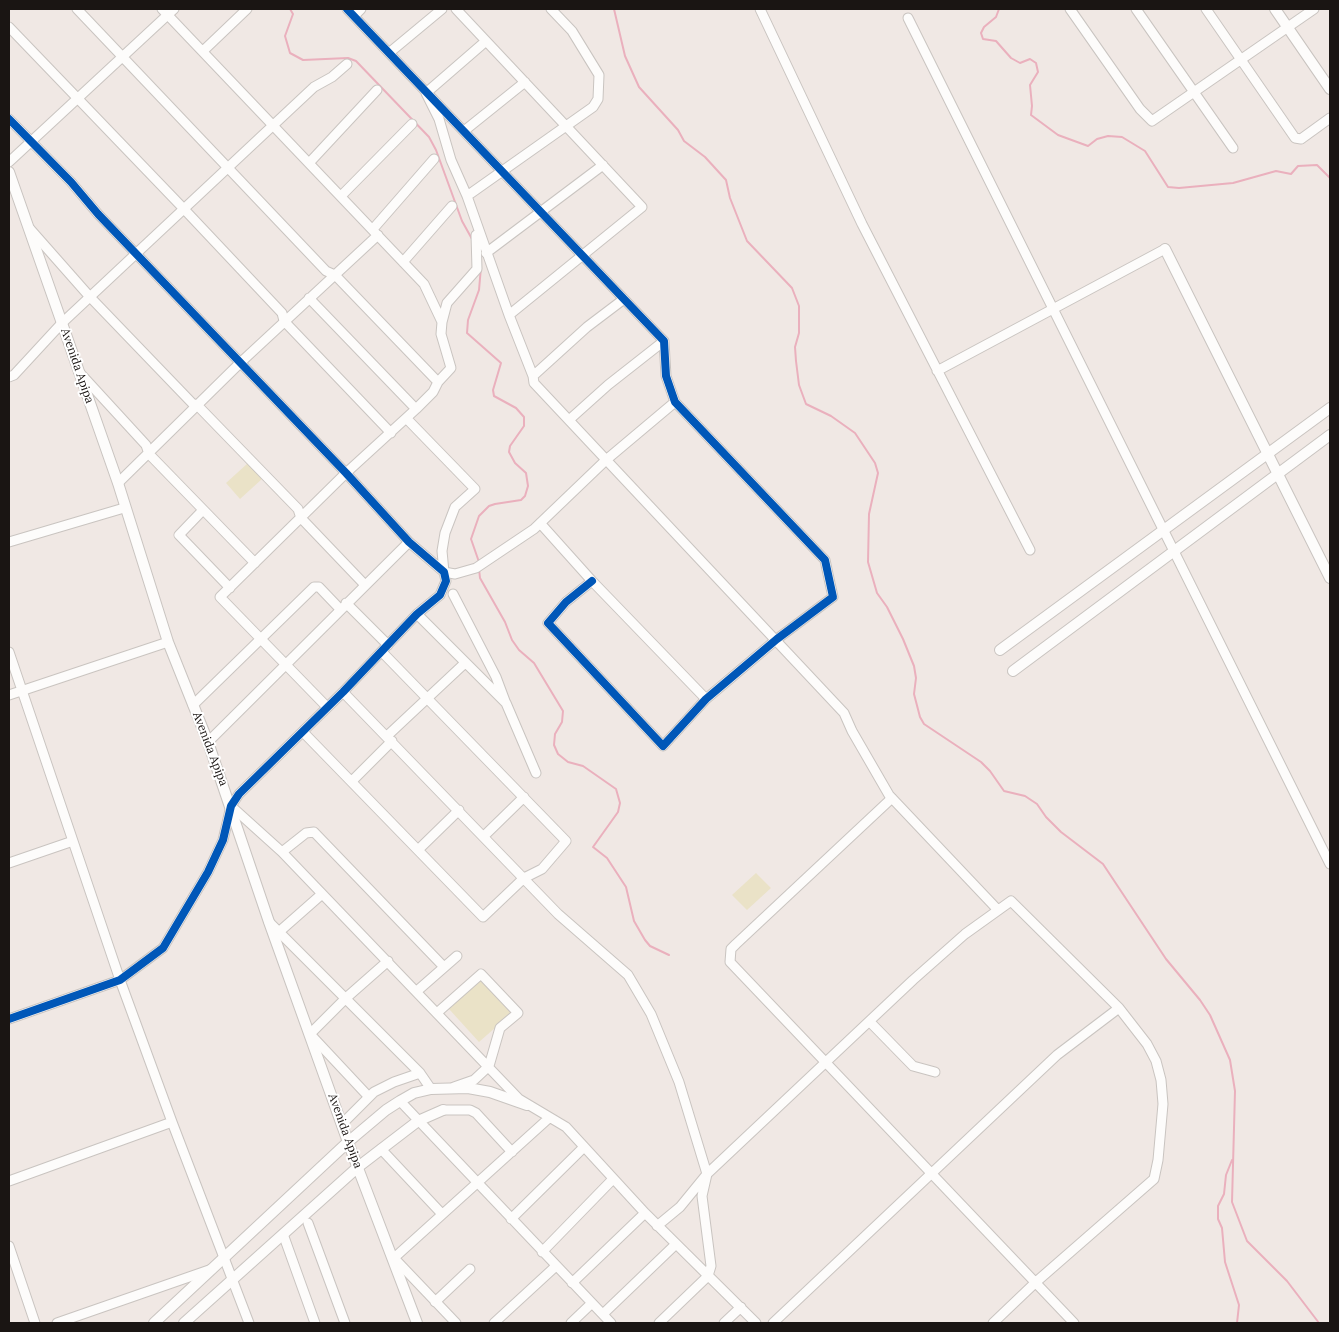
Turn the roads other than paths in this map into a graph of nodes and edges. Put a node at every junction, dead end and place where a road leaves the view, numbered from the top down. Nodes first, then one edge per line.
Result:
1 (77, 9) edge
2 (247, 9) edge
3 (347, 9) edge
4 (361, 9) edge
5 (442, 9) edge
6 (456, 9) edge
7 (551, 9) edge
8 (760, 9) edge
9 (1070, 9) edge
10 (1136, 9) edge
11 (1206, 9) edge
12 (1275, 9) edge
13 (1314, 9) edge
14 (168, 11) edge
15 (354, 16) junction
16 (908, 18) dead end
17 (9, 27) edge
18 (1288, 27) junction
19 (486, 41) junction
20 (203, 51) junction
21 (389, 53) junction
22 (123, 57) junction
23 (1241, 60) junction
24 (348, 64) dead end
25 (524, 82) junction
26 (1330, 89) edge
27 (377, 90) dead end
28 (1194, 92) junction
29 (426, 93) junction
30 (78, 98) junction
31 (1330, 118) edge
32 (9, 119) edge
33 (274, 124) junction
34 (412, 124) dead end
35 (567, 125) junction
36 (464, 131) junction
37 (31, 143) junction
38 (1233, 148) dead end
39 (434, 159) dead end
40 (9, 162) edge
41 (310, 162) junction
42 (603, 165) junction
43 (227, 166) junction
44 (9, 172) edge
45 (503, 172) junction
46 (342, 195) junction
47 (467, 196) junction
48 (452, 206) dead end
49 (183, 208) junction
50 (542, 211) junction
51 (475, 220) junction
52 (28, 227) junction
53 (376, 232) junction
54 (1165, 248) joint
55 (486, 252) junction
56 (135, 254) junction
57 (583, 255) junction
58 (403, 262) junction
59 (335, 275) junction
60 (90, 297) junction
61 (309, 298) junction
62 (624, 299) junction
63 (1052, 308) junction
64 (509, 315) junction
65 (284, 321) junction
66 (442, 322) junction
67 (62, 323) junction
68 (664, 341) junction
69 (240, 363) junction
70 (937, 371) junction
71 (79, 372) junction
72 (9, 376) edge
73 (533, 376) junction
74 (438, 382) junction
75 (675, 402) junction
76 (198, 406) junction
77 (1330, 408) edge
78 (416, 409) junction
79 (407, 419) junction
80 (569, 420) junction
81 (391, 433) junction
82 (1330, 436) edge
83 (149, 454) junction
84 (1268, 454) junction
85 (606, 460) junction
86 (346, 473) junction
87 (1278, 474) junction
88 (118, 483) junction
89 (124, 508) junction
90 (203, 510) junction
91 (301, 518) junction
92 (540, 523) junction
93 (1163, 531) junction
94 (9, 542) edge
95 (410, 542) junction
96 (1030, 550) dead end
97 (1174, 552) junction
98 (255, 563) junction
99 (444, 572) junction
100 (1330, 578) edge
101 (592, 581) junction
102 (365, 585) junction
103 (230, 588) junction
104 (453, 594) dead end
105 (343, 606) junction
106 (417, 614) junction
107 (261, 639) junction
108 (776, 639) junction
109 (168, 642) junction
110 (385, 648) junction
111 (1000, 650) dead end
112 (9, 652) edge
113 (465, 663) junction
114 (286, 665) junction
115 (1013, 670) dead end
116 (22, 691) junction
117 (343, 692) junction
118 (9, 695) edge
119 (427, 697) junction
120 (706, 699) junction
121 (506, 703) junction
122 (193, 705) junction
123 (327, 707) junction
124 (303, 732) junction
125 (390, 739) junction
126 (208, 742) junction
127 (536, 773) dead end
128 (352, 781) junction
129 (524, 798) junction
130 (892, 798) junction
131 (231, 806) junction
132 (459, 810) junction
133 (484, 836) junction
134 (73, 841) junction
135 (418, 849) junction
136 (282, 852) junction
137 (9, 863) edge
138 (1330, 864) edge
139 (524, 878) junction
140 (322, 894) junction
141 (997, 909) junction
142 (269, 922) junction
143 (280, 931) junction
144 (457, 956) dead end
145 (388, 961) junction
146 (444, 966) junction
147 (120, 980) junction
148 (417, 991) junction
149 (346, 998) junction
150 (1119, 1008) junction
151 (438, 1012) junction
152 (9, 1019) edge
153 (870, 1022) junction
154 (310, 1034) junction
155 (827, 1062) junction
156 (489, 1066) junction
157 (934, 1072) dead end
158 (420, 1073) junction
159 (449, 1088) junction
160 (431, 1089) junction
161 (368, 1096) junction
162 (400, 1101) junction
163 (527, 1105) junction
164 (443, 1110) joint
165 (549, 1118) junction
166 (418, 1121) junction
167 (172, 1122) junction
168 (342, 1124) junction
169 (348, 1142) junction
170 (584, 1147) junction
171 (381, 1149) junction
172 (512, 1152) junction
173 (358, 1167) junction
174 (708, 1174) junction
175 (932, 1174) junction
176 (613, 1179) junction
177 (9, 1181) edge
178 (477, 1184) junction
179 (645, 1213) junction
180 (442, 1214) junction
181 (511, 1220) junction
182 (308, 1223) dead end
183 (657, 1226) junction
184 (283, 1234) junction
185 (676, 1244) junction
186 (9, 1246) edge
187 (542, 1252) junction
188 (225, 1256) junction
189 (394, 1258) junction
190 (556, 1266) junction
191 (212, 1268) junction
192 (470, 1270) dead end
193 (708, 1276) junction
194 (233, 1277) junction
195 (572, 1282) junction
196 (1036, 1282) junction
197 (435, 1302) junction
198 (592, 1303) junction
199 (741, 1307) junction
200 (603, 1314) junction
201 (344, 1320) edge
202 (35, 1323) edge
203 (57, 1323) edge
204 (154, 1323) edge
205 (184, 1323) edge
206 (250, 1323) edge
207 (315, 1323) edge
208 (335, 1323) edge
209 (417, 1323) edge
210 (456, 1323) edge
211 (494, 1323) edge
212 (571, 1323) edge
213 (611, 1323) edge
214 (659, 1323) edge
215 (724, 1323) edge
216 (756, 1323) edge
217 (773, 1323) edge
218 (992, 1323) edge
219 (1074, 1323) edge

1 - 22 street
2 - 20 street
3 - 15 street
4 - 15 street
5 - 21 street
6 - 19 street
7 - 35 street
8 - 70 street
9 - 28 street
10 - 28 street
11 - 23 street
12 - 18 street
13 - 18 street
14 - 20 street
14 - 22 street
15 - 21 street
16 - 63 street
17 - 30 street
18 - 23 street
18 - 26 street
19 - 25 street
19 - 29 street
20 - 33 street
21 - 29 street
22 - 30 street
22 - 43 street
23 - 28 street
23 - 31 street
24 - 33 street
25 - 35 street
25 - 36 street
27 - 41 street
28 - 38 street
29 - 36 street
29 - 47 street
30 - 37 street
30 - 49 street
32 - 37 street
33 - 41 street
33 - 43 street
34 - 46 street
35 - 42 street
35 - 45 street
36 - 45 street
37 - 40 street
37 - 56 street
39 - 53 street
41 - 46 street
42 - 50 street
42 - 57 street
43 - 49 street
43 - 59 street
44 - 52 street, Avenida Apipa
45 - 47 street
45 - 50 street
46 - 53 street
47 - 51 street
48 - 58 street
49 - 56 street
49 - 65 street
50 - 55 street
50 - 57 street
51 - 55 street
51 - 66 street
52 - 60 street
52 - 67 street, Avenida Apipa
53 - 58 street
53 - 59 street
54 - 63 street
54 - 84 street
55 - 64 street
56 - 60 street
56 - 69 street
57 - 62 street
57 - 64 street
58 - 66 street
59 - 61 street
59 - 74 street
60 - 67 street
60 - 76 street
61 - 65 street
61 - 78 street
62 - 68 street
62 - 73 street
63 - 70 street
63 - 93 street
64 - 73 street
65 - 69 street
65 - 81 street
66 - 74 street
67 - 71 street, Avenida Apipa
67 - 72 street
68 - 75 street
68 - 80 street
69 - 76 street
69 - 86 street
70 - 96 street
71 - 83 street
71 - 88 street, Avenida Apipa
73 - 80 street
74 - 78 street
75 - 85 street
75 - 108 street
76 - 83 street
76 - 91 street
77 - 84 street
78 - 79 street
79 - 81 street
79 - 99 street
80 - 85 street
81 - 86 street
82 - 87 street
83 - 88 street
83 - 90 street
84 - 87 street
84 - 93 street
85 - 92 street
85 - 108 street
86 - 91 street
86 - 95 street
87 - 97 street
87 - 100 street
88 - 89 street, Avenida Apipa
89 - 94 street
89 - 109 street, Avenida Apipa
90 - 98 street
90 - 103 street
91 - 98 street
91 - 102 street
92 - 99 street
92 - 101 street
93 - 97 street
93 - 111 street
95 - 99 street
95 - 102 street
97 - 115 street
97 - 138 street
98 - 103 street
99 - 106 street
101 - 120 street
101 - 120 street
102 - 105 street
103 - 107 street
104 - 121 street
105 - 107 street
105 - 110 street
105 - 114 street
106 - 110 street
106 - 113 street
107 - 114 street
107 - 122 street
108 - 120 street
108 - 130 street
109 - 116 street
109 - 122 street, Avenida Apipa
110 - 117 street
110 - 119 street
112 - 116 street
113 - 119 street
113 - 121 street
114 - 123 street
114 - 126 street
116 - 118 street
116 - 134 street
117 - 123 street
117 - 125 street
119 - 125 street
119 - 129 street
121 - 127 street
122 - 126 street, Avenida Apipa
123 - 124 street
124 - 128 street
124 - 131 street
125 - 128 street
125 - 132 street
126 - 131 street, Avenida Apipa
128 - 135 street
129 - 133 street
129 - 139 street
130 - 141 street
130 - 155 street
131 - 136 street
131 - 142 street, Avenida Apipa
131 - 147 street
132 - 133 street
132 - 135 street
133 - 139 street
134 - 137 street
134 - 147 street
135 - 139 street
136 - 140 street
136 - 146 street
139 - 174 street
140 - 143 street
140 - 145 street
141 - 150 street
141 - 153 street
142 - 143 street
142 - 154 street, Avenida Apipa
143 - 149 street
144 - 146 street
145 - 148 street
145 - 149 street
146 - 148 street
147 - 152 street
147 - 167 street
148 - 151 street
149 - 154 street
149 - 158 street
150 - 175 street
150 - 196 street
151 - 156 street
151 - 156 street
153 - 155 street
153 - 157 street
154 - 161 street
154 - 168 street, Avenida Apipa
155 - 174 street
155 - 175 street
156 - 159 street
156 - 163 street
158 - 160 street
158 - 161 street
159 - 160 street
159 - 163 street
160 - 162 street
161 - 168 street
162 - 166 street
162 - 169 street
163 - 165 street
164 - 166 street
164 - 172 street
165 - 170 street
165 - 172 street
166 - 171 street
166 - 178 street
167 - 177 street
167 - 188 street
168 - 169 street, Avenida Apipa
169 - 173 street, Avenida Apipa
169 - 188 street
170 - 176 street
170 - 181 street
171 - 173 street
171 - 180 street
172 - 178 street
173 - 184 street
173 - 189 street, Avenida Apipa
174 - 183 street
174 - 193 street
175 - 196 street
175 - 217 street
176 - 179 street
176 - 187 street
178 - 180 street
178 - 181 street
179 - 183 street
179 - 195 street
180 - 189 street
181 - 187 street
182 - 201 street
183 - 185 street
184 - 194 street
184 - 207 street
185 - 193 street
185 - 200 street
186 - 202 street
187 - 190 street
188 - 191 street
188 - 194 street
189 - 197 street
189 - 209 street, Avenida Apipa
190 - 195 street
190 - 211 street
191 - 203 street
191 - 204 street
192 - 197 street
193 - 199 street
193 - 214 street
194 - 205 street
194 - 206 street
195 - 198 street
196 - 218 street
196 - 219 street
197 - 210 street
198 - 200 street
198 - 212 street
199 - 215 street
199 - 216 street
200 - 213 street
201 - 208 street

